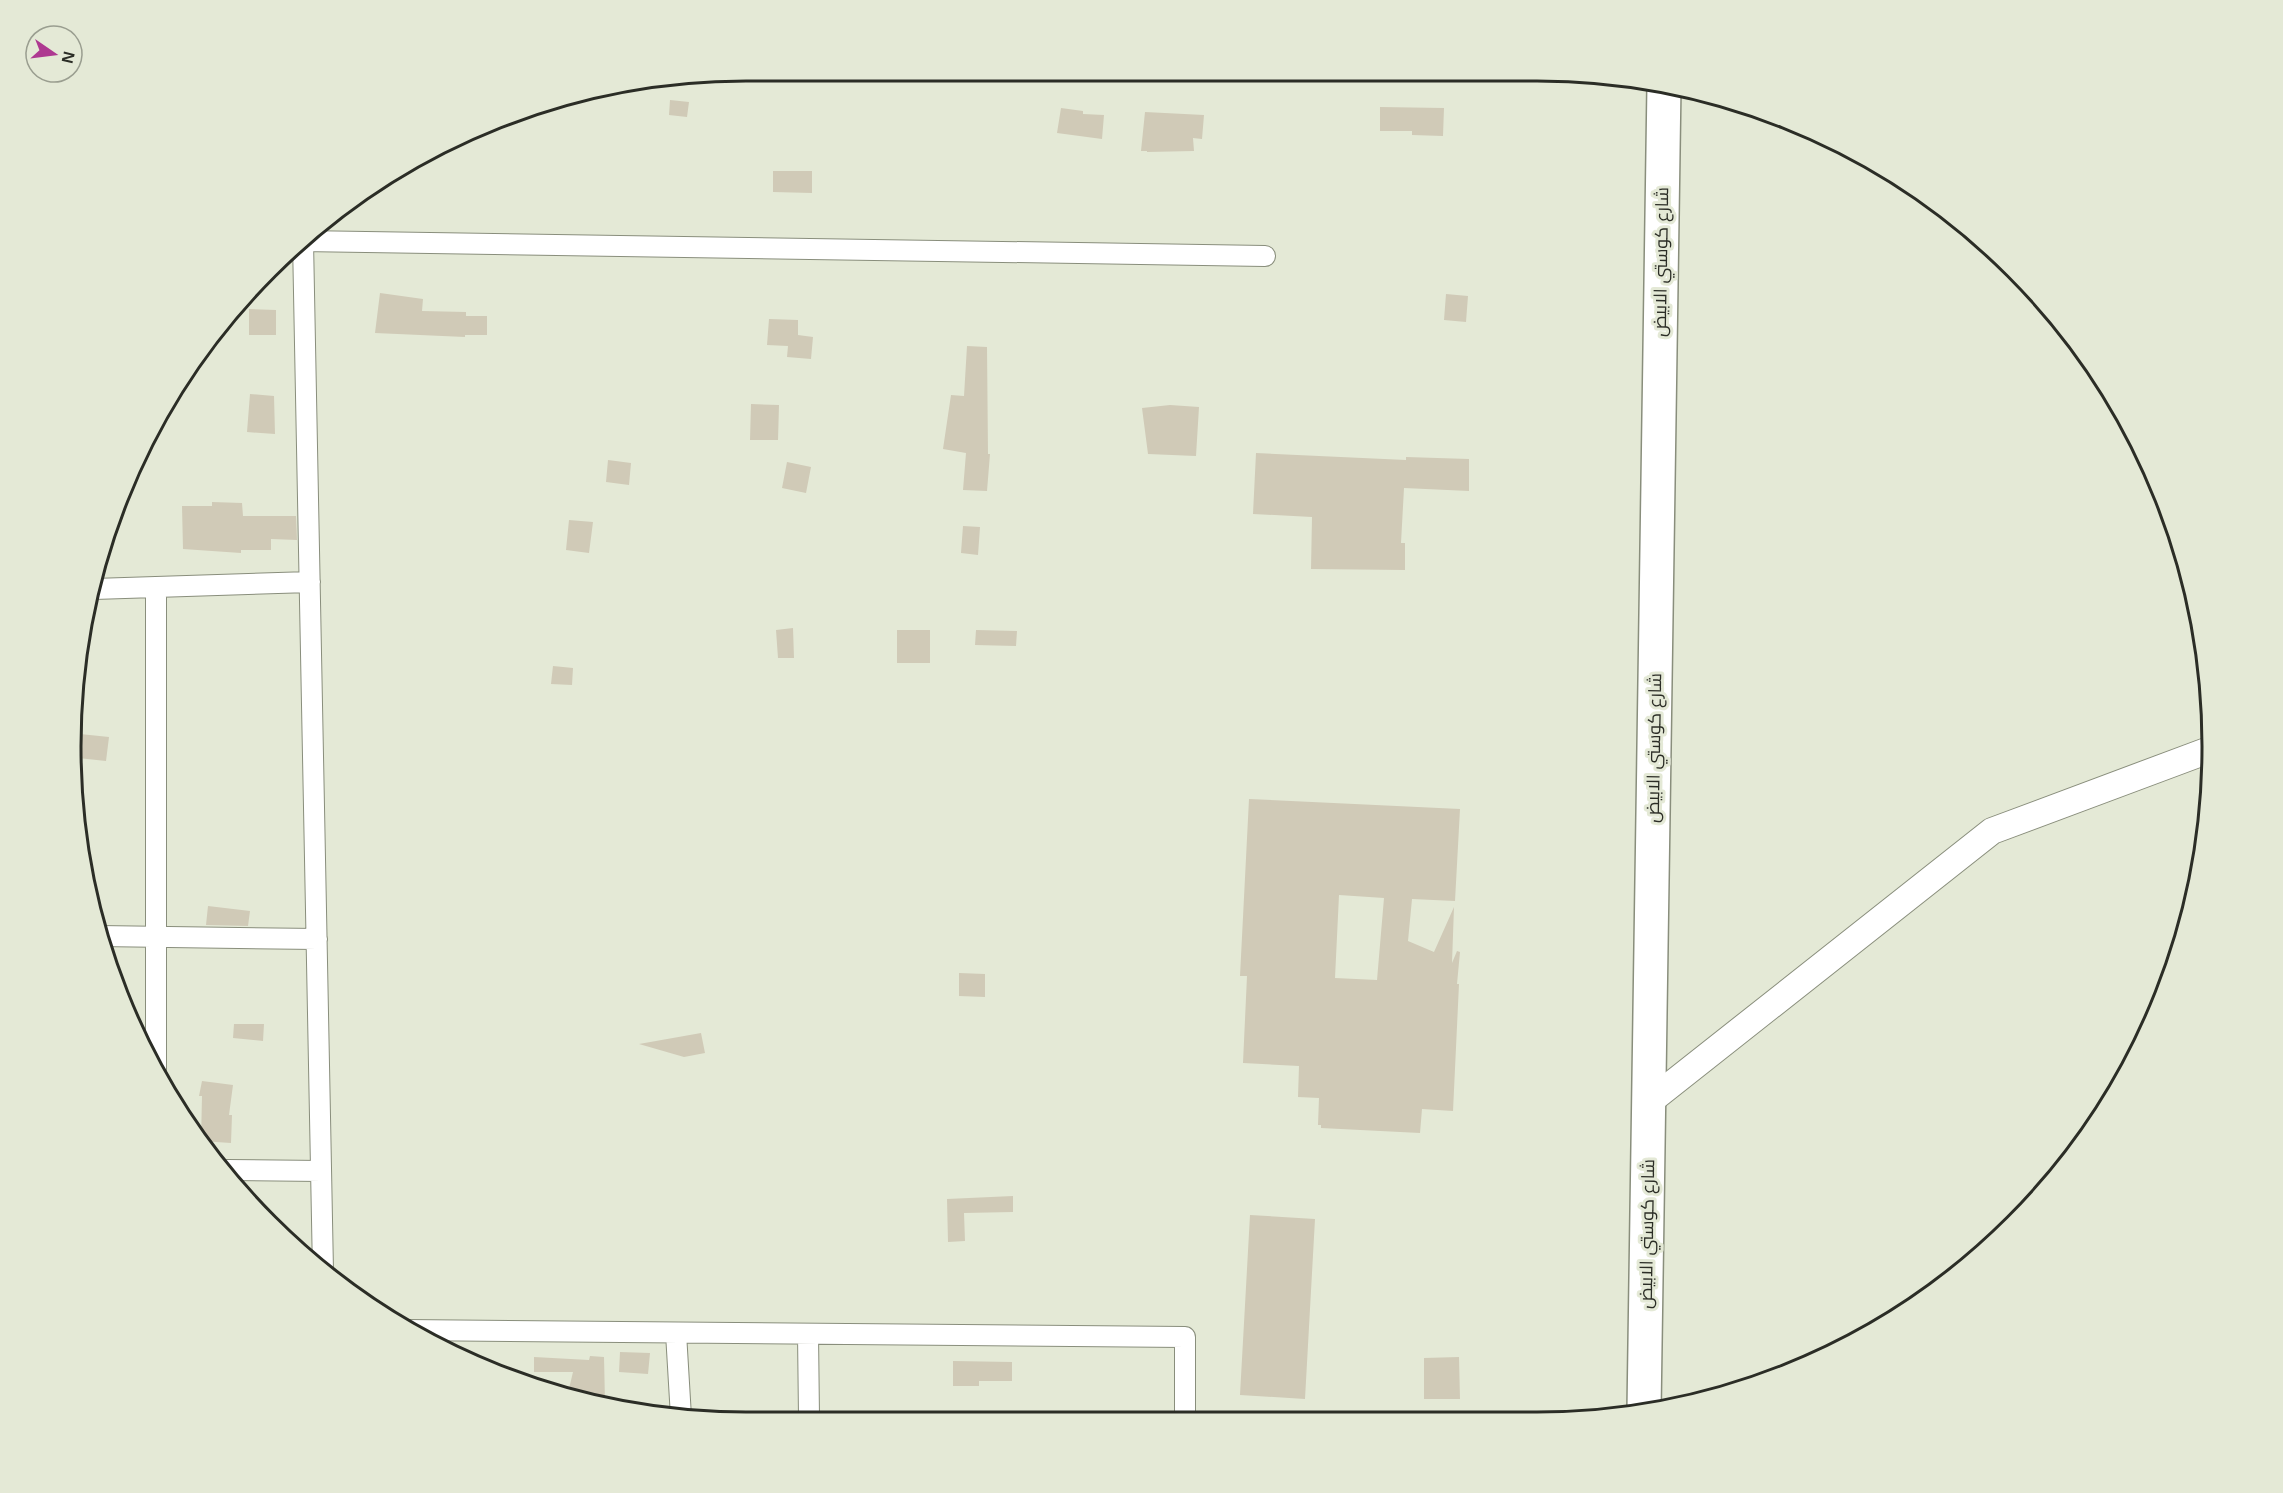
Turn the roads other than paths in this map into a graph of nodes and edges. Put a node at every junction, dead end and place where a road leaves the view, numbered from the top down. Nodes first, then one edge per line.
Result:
1 (1664, 94) edge
2 (314, 241) edge
3 (303, 251) edge
4 (1265, 256) dead end
5 (310, 582) junction
6 (156, 587) junction
7 (101, 589) edge
8 (2202, 753) edge
9 (109, 936) edge
10 (156, 937) junction
11 (317, 939) junction
12 (156, 1052) edge
13 (1649, 1102) junction
14 (234, 1170) edge
15 (321, 1171) junction
16 (324, 1260) edge
17 (428, 1330) edge
18 (676, 1333) junction
19 (808, 1334) junction
20 (1644, 1403) edge
21 (680, 1408) edge
22 (809, 1412) edge
23 (1185, 1412) edge

1 - 13 highway, شارع كوستي الابيض
2 - 4 street
3 - 5 street
5 - 6 street
5 - 11 street
6 - 7 street
6 - 10 street
8 - 13 street
9 - 10 street
10 - 11 street
10 - 12 street
11 - 15 street
13 - 20 highway, شارع كوستي الابيض
14 - 15 street
15 - 16 street
17 - 18 street
18 - 19 street
18 - 21 street
19 - 22 street
19 - 23 street

